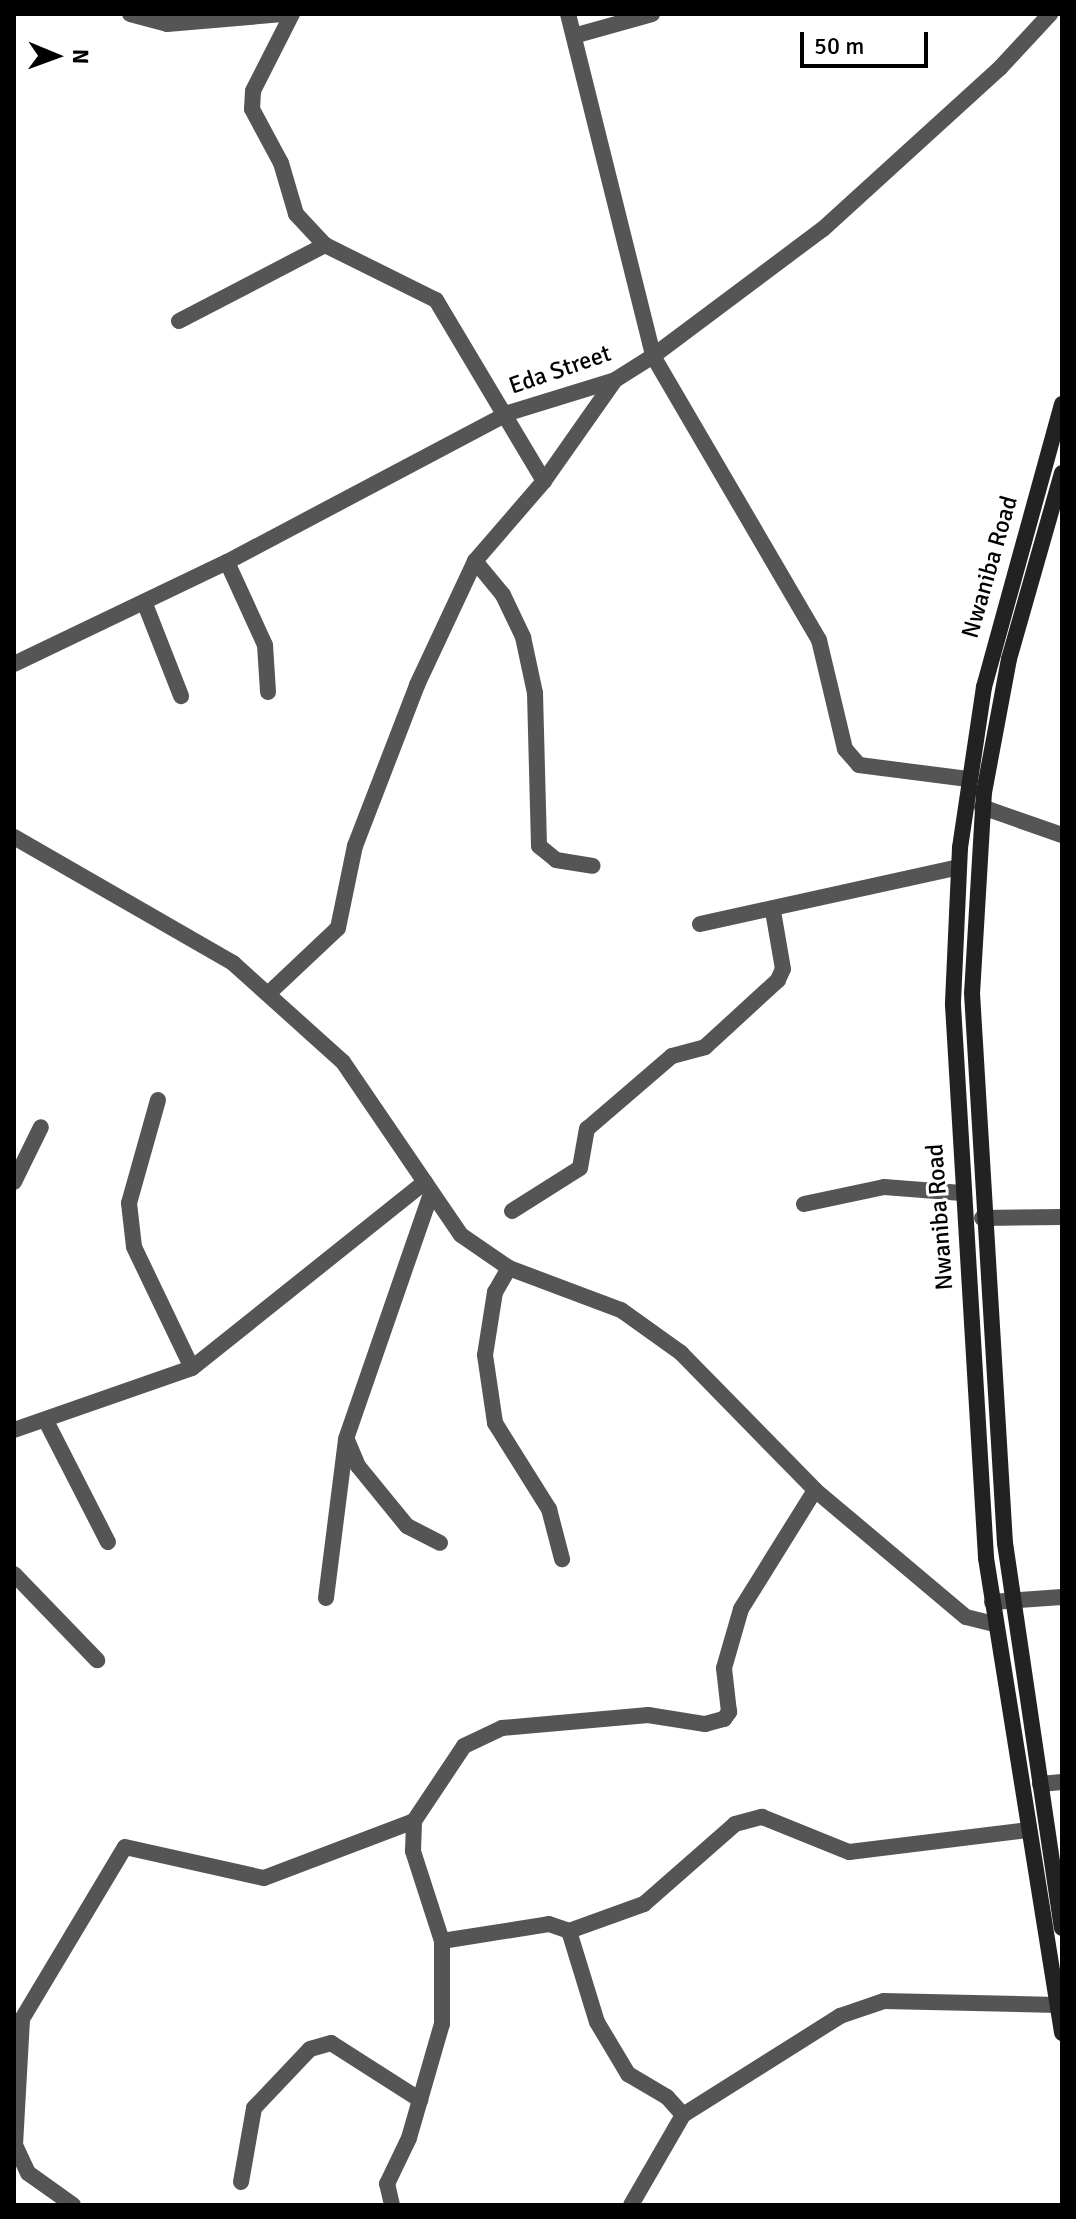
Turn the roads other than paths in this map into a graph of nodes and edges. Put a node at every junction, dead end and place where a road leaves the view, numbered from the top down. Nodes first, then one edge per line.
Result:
1 (130, 14) edge
2 (283, 14) edge
3 (292, 14) edge
4 (568, 14) edge
5 (652, 14) edge
6 (1050, 14) edge
7 (577, 35) junction
8 (325, 245) junction
9 (179, 321) dead end
10 (653, 356) junction
11 (615, 380) junction
12 (1062, 404) edge
13 (508, 413) junction
14 (1062, 473) edge
15 (544, 481) junction
16 (475, 561) junction
17 (227, 562) junction
18 (145, 604) junction
19 (14, 664) edge
20 (268, 692) dead end
21 (181, 696) dead end
22 (968, 779) junction
23 (982, 807) junction
24 (1062, 835) edge
25 (14, 837) edge
26 (593, 866) dead end
27 (959, 867) junction
28 (773, 911) junction
29 (700, 924) dead end
30 (268, 994) junction
31 (158, 1100) dead end
32 (41, 1127) dead end
33 (14, 1182) edge
34 (428, 1188) junction
35 (962, 1193) junction
36 (804, 1204) dead end
37 (512, 1211) dead end
38 (1062, 1217) edge
39 (982, 1218) junction
40 (509, 1268) junction
41 (192, 1368) junction
42 (46, 1421) junction
43 (14, 1430) edge
44 (346, 1439) junction
45 (815, 1490) junction
46 (108, 1542) dead end
47 (440, 1543) dead end
48 (562, 1559) dead end
49 (14, 1574) edge
50 (1062, 1597) edge
51 (326, 1598) dead end
52 (1010, 1600) junction
53 (992, 1602) junction
54 (994, 1624) junction
55 (97, 1660) dead end
56 (1062, 1782) edge
57 (1040, 1784) junction
58 (414, 1821) junction
59 (1028, 1830) junction
60 (1062, 1928) edge
61 (569, 1931) junction
62 (442, 1941) junction
63 (1058, 2005) junction
64 (1062, 2033) edge
65 (420, 2100) junction
66 (683, 2115) junction
67 (241, 2182) dead end
68 (73, 2205) edge
69 (392, 2205) edge
70 (631, 2205) edge

1 - 2 street
3 - 8 street
4 - 7 street
5 - 7 street
6 - 10 street, Eda Street
7 - 10 street
8 - 9 street
8 - 13 street
10 - 11 street, Eda Street
10 - 22 street
11 - 13 street, Eda Street
11 - 15 street
12 - 22 main road, Nwaniba Road
13 - 15 street
13 - 17 street, Eda Street
14 - 23 main road
15 - 16 street
16 - 26 street
16 - 30 street
17 - 18 street, Eda Street
17 - 20 street
18 - 19 street, Eda Street
18 - 21 street
22 - 27 main road, Nwaniba Road
23 - 24 street
23 - 39 main road
25 - 30 street
27 - 28 street
27 - 35 main road, Nwaniba Road
28 - 29 street
28 - 37 street
30 - 34 street
31 - 41 street
32 - 33 street
34 - 40 street
34 - 41 street
34 - 44 street
35 - 36 street
35 - 53 main road, Nwaniba Road
38 - 39 street
39 - 52 main road
40 - 45 street
40 - 48 street
41 - 42 street
42 - 43 street
42 - 46 street
44 - 47 street
44 - 51 street
45 - 54 street
45 - 58 street
49 - 55 street
50 - 52 street
52 - 53 street
52 - 57 main road
53 - 54 main road, Nwaniba Road
54 - 59 main road, Nwaniba Road
56 - 57 street
57 - 60 main road
58 - 62 street
58 - 68 street
59 - 61 street
59 - 63 main road, Nwaniba Road
61 - 62 street
61 - 66 street
62 - 65 street
63 - 64 main road, Nwaniba Road
63 - 66 street
65 - 67 street
65 - 69 street
66 - 70 street

